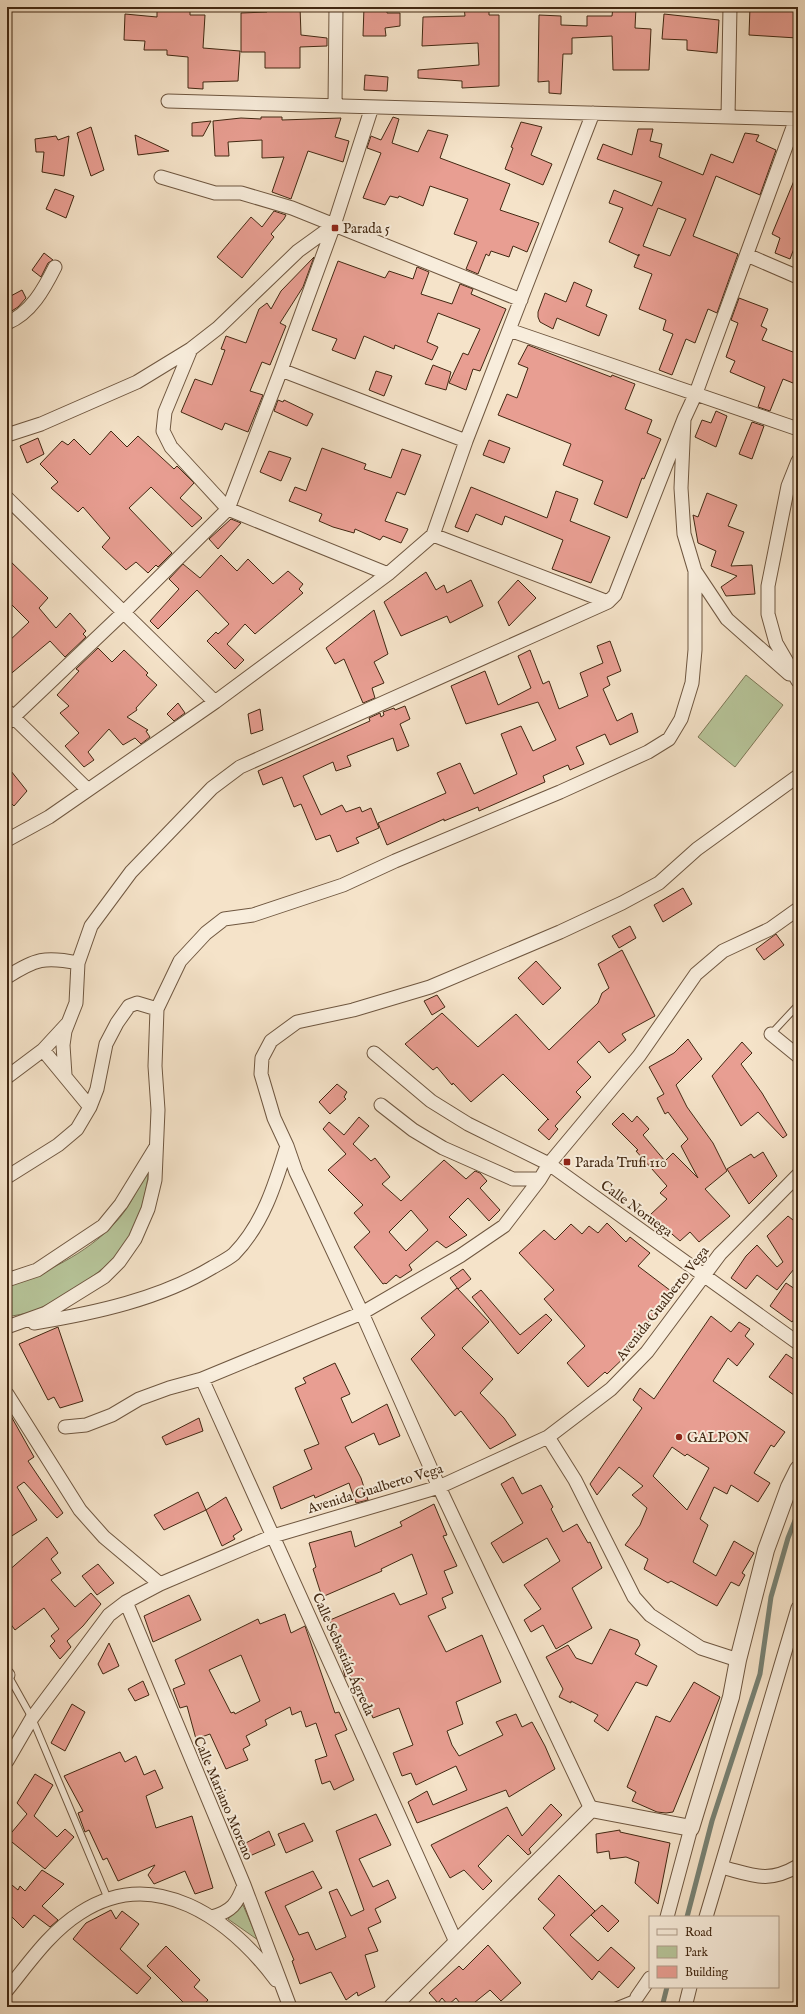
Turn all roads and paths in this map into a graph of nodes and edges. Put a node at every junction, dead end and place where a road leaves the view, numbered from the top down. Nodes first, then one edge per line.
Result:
1 (336, 7) edge
2 (730, 7) edge
3 (168, 101) dead end
4 (335, 106) junction
5 (372, 107) junction
6 (593, 113) junction
7 (728, 117) junction
8 (797, 119) edge
9 (161, 177) dead end
10 (334, 225) junction
11 (748, 254) junction
12 (55, 267) dead end
13 (798, 277) edge
14 (521, 300) junction
15 (7, 323) edge
16 (509, 330) junction
17 (191, 350) junction
18 (281, 370) junction
19 (696, 393) junction
20 (684, 419) junction
21 (798, 430) edge
22 (7, 435) edge
23 (466, 441) junction
24 (798, 461) edge
25 (7, 498) edge
26 (228, 508) junction
27 (433, 535) junction
28 (694, 571) junction
29 (388, 574) junction
30 (608, 602) junction
31 (123, 613) junction
32 (798, 681) edge
33 (215, 702) junction
34 (9, 717) edge
35 (798, 776) edge
36 (87, 789) junction
37 (7, 840) edge
38 (798, 909) edge
39 (78, 963) junction
40 (7, 977) edge
41 (798, 1006) edge
42 (158, 1009) junction
43 (68, 1023) junction
44 (771, 1034) joint
45 (43, 1050) junction
46 (374, 1053) dead end
47 (798, 1056) edge
48 (65, 1075) junction
49 (7, 1077) edge
50 (381, 1105) dead end
51 (90, 1107) junction
52 (157, 1145) junction
53 (287, 1146) junction
54 (549, 1164) junction
55 (798, 1175) edge
56 (7, 1177) edge
57 (540, 1179) junction
58 (704, 1276) junction
59 (7, 1280) edge
60 (362, 1313) junction
61 (7, 1328) edge
62 (798, 1343) edge
63 (202, 1379) junction
64 (7, 1394) edge
65 (65, 1427) dead end
66 (548, 1437) junction
67 (798, 1469) edge
68 (439, 1487) junction
69 (273, 1536) junction
70 (160, 1584) junction
71 (126, 1602) junction
72 (798, 1608) edge
73 (738, 1660) junction
74 (7, 1674) edge
75 (32, 1718) junction
76 (7, 1761) edge
77 (591, 1809) junction
78 (691, 1828) junction
79 (798, 1866) edge
80 (721, 1867) junction
81 (244, 1886) junction
82 (108, 1899) junction
83 (667, 1916) edge
84 (706, 1916) edge
85 (212, 1917) junction
86 (456, 1942) junction
87 (649, 1980) edge
88 (690, 1988) edge
89 (7, 1990) edge
90 (286, 1992) junction
91 (638, 1997) joint
92 (290, 2007) edge
93 (392, 2007) edge
94 (612, 2007) edge
95 (685, 2007) edge

1 - 4 street
2 - 7 street
3 - 4 street
4 - 5 street
5 - 6 street
5 - 10 street
6 - 7 street
6 - 14 street
7 - 8 street
8 - 11 street
9 - 10 street
10 - 14 street
10 - 17 street
10 - 18 street
11 - 13 street
11 - 19 street
12 - 15 street
14 - 16 street
16 - 19 street
16 - 23 street
17 - 22 street
17 - 26 street
18 - 23 street
18 - 26 street
19 - 20 street
19 - 21 street
20 - 28 street
20 - 30 street
23 - 27 street
24 - 32 street
25 - 31 street
26 - 29 street
26 - 31 street
27 - 29 street
27 - 30 street
28 - 32 street
28 - 42 street
29 - 33 street
30 - 39 street
31 - 33 street
31 - 34 street
33 - 36 street
34 - 36 street
35 - 53 street
36 - 37 street
38 - 54 street
39 - 40 street
39 - 43 street
41 - 44 lane
42 - 51 street
42 - 52 street
43 - 45 street
43 - 48 street
44 - 47 street
45 - 48 street
45 - 49 street
46 - 54 street, Calle Noruega
48 - 51 street
50 - 57 street
51 - 56 street
52 - 59 street
52 - 61 street
53 - 60 street
53 - 61 street
54 - 57 street
54 - 58 street, Calle Noruega
55 - 58 street, Avenida Gualberto Vega
57 - 60 street
58 - 62 street, Calle Noruega
58 - 66 street, Avenida Gualberto Vega
60 - 63 street
60 - 68 street
63 - 65 street
63 - 69 street, Calle Sebastián Ágreda
64 - 70 street
66 - 68 street, Avenida Gualberto Vega
66 - 73 street
67 - 73 street
68 - 69 street, Avenida Gualberto Vega
68 - 77 street
69 - 70 street, Avenida Gualberto Vega
69 - 86 street, Calle Sebastián Ágreda
70 - 71 street, Avenida Gualberto Vega
71 - 75 street, Avenida Gualberto Vega
71 - 81 street, Calle Mariano Moreno
72 - 80 street
73 - 78 street
74 - 75 lane
75 - 76 street, Avenida Gualberto Vega
75 - 82 lane
77 - 78 street
77 - 86 street
78 - 83 street
79 - 80 street
80 - 84 street
81 - 85 street
81 - 90 street, Calle Mariano Moreno
82 - 85 street
82 - 89 street
85 - 90 street
86 - 93 street
87 - 91 street
88 - 95 street
90 - 92 street, Calle Mariano Moreno
91 - 94 lane

